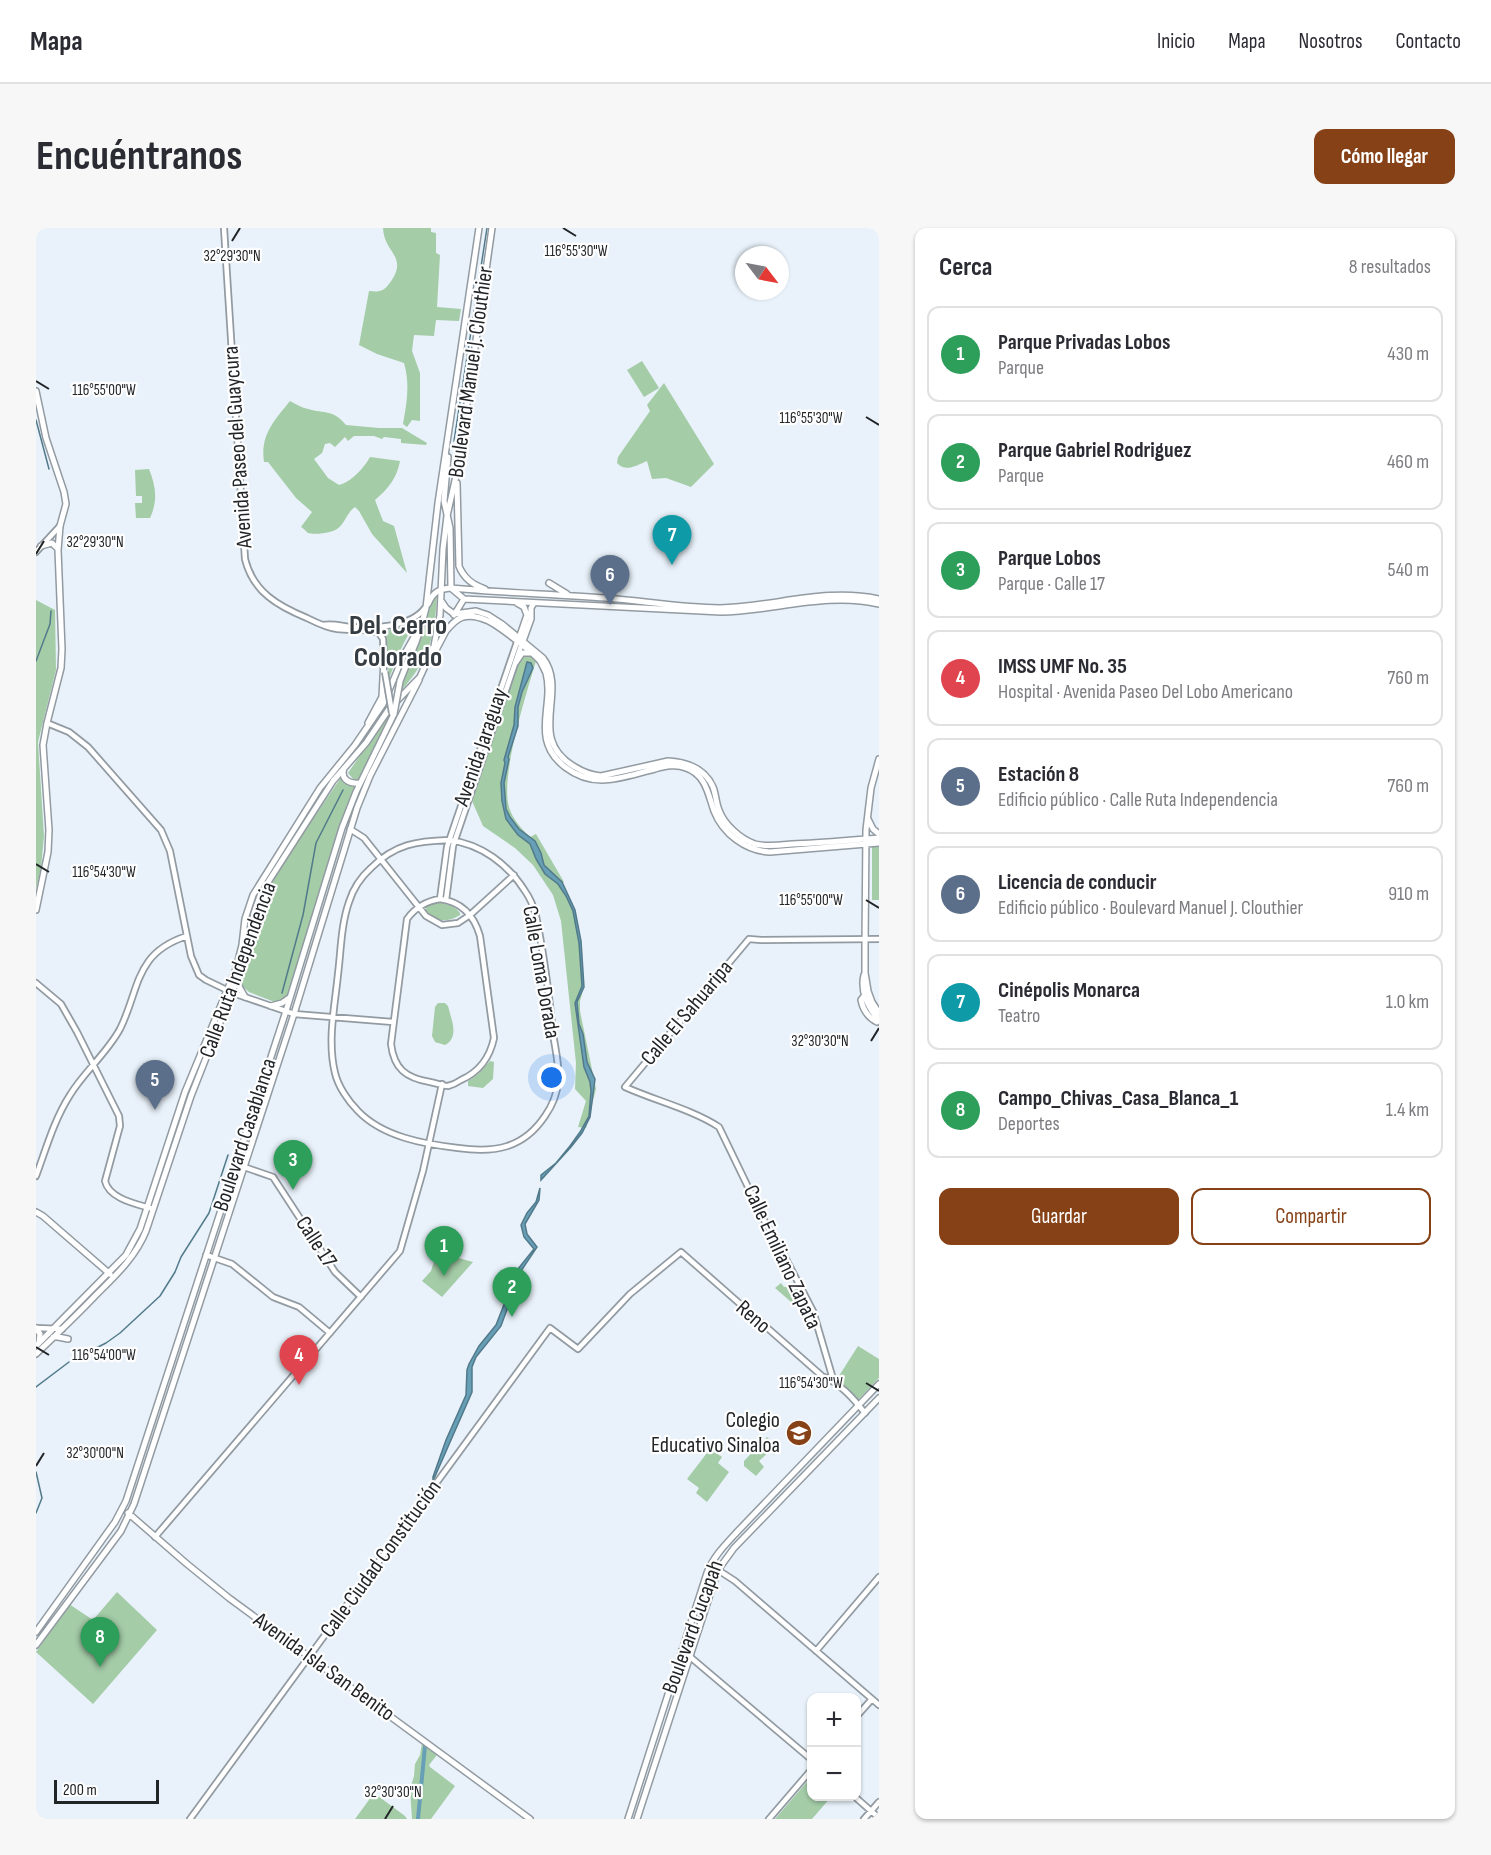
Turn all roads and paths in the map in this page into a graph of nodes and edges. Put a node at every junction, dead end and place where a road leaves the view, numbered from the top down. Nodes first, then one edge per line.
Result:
1 (224, 228) edge
2 (479, 228) edge
3 (492, 228) edge
4 (36, 391) edge
5 (446, 449) junction
6 (457, 476) junction
7 (447, 516) junction
8 (60, 526) junction
9 (41, 546) junction
10 (58, 550) junction
11 (36, 552) edge
12 (549, 583) dead end
13 (451, 588) junction
14 (442, 589) junction
15 (493, 592) junction
16 (571, 596) junction
17 (441, 599) junction
18 (464, 599) junction
19 (879, 599) edge
20 (479, 600) junction
21 (515, 602) junction
22 (534, 603) junction
23 (879, 604) edge
24 (426, 608) junction
25 (477, 611) junction
26 (529, 613) junction
27 (454, 614) junction
28 (422, 622) junction
29 (529, 624) junction
30 (323, 625) junction
31 (446, 631) junction
32 (520, 642) junction
33 (532, 651) junction
34 (429, 658) junction
35 (384, 659) junction
36 (516, 662) junction
37 (420, 677) junction
38 (392, 716) junction
39 (47, 723) junction
40 (365, 730) junction
41 (350, 751) junction
42 (879, 759) edge
43 (345, 767) junction
44 (360, 783) junction
45 (867, 818) junction
46 (350, 829) junction
47 (299, 832) junction
48 (879, 836) edge
49 (452, 840) junction
50 (866, 841) junction
51 (879, 843) edge
52 (381, 859) junction
53 (514, 875) junction
54 (443, 899) junction
55 (419, 907) junction
56 (36, 910) edge
57 (470, 915) junction
58 (187, 936) junction
59 (865, 939) junction
60 (879, 939) edge
61 (865, 973) junction
62 (237, 982) junction
63 (36, 983) edge
64 (230, 992) junction
65 (244, 997) junction
66 (290, 997) junction
67 (230, 1001) junction
68 (271, 1006) junction
69 (286, 1011) junction
70 (879, 1013) edge
71 (294, 1014) junction
72 (334, 1016) junction
73 (879, 1021) edge
74 (393, 1022) junction
75 (93, 1065) junction
76 (442, 1084) junction
77 (725, 1137) joint
78 (429, 1143) junction
79 (244, 1167) junction
80 (36, 1176) edge
81 (150, 1208) junction
82 (36, 1212) edge
83 (206, 1255) junction
84 (214, 1257) junction
85 (111, 1276) junction
86 (361, 1297) junction
87 (36, 1328) edge
88 (550, 1328) joint
89 (54, 1329) junction
90 (62, 1329) junction
91 (330, 1334) junction
92 (53, 1337) junction
93 (68, 1340) dead end
94 (38, 1345) edge
95 (36, 1354) edge
96 (830, 1380) junction
97 (879, 1384) edge
98 (879, 1398) edge
99 (858, 1405) junction
100 (865, 1413) junction
101 (123, 1508) junction
102 (130, 1515) junction
103 (155, 1538) junction
104 (709, 1568) junction
105 (718, 1570) junction
106 (879, 1577) edge
107 (36, 1632) edge
108 (36, 1645) edge
109 (682, 1650) junction
110 (816, 1652) junction
111 (309, 1656) junction
112 (690, 1657) junction
113 (872, 1699) junction
114 (879, 1705) edge
115 (861, 1711) edge
116 (648, 1756) junction
117 (807, 1756) edge
118 (656, 1760) junction
119 (807, 1775) edge
120 (859, 1801) edge
121 (879, 1802) edge
122 (871, 1811) junction
123 (879, 1818) edge
124 (190, 1819) edge
125 (530, 1819) edge
126 (628, 1819) edge
127 (637, 1819) edge
128 (768, 1819) edge
129 (864, 1819) edge

1 - 30 street, Avenida Paseo del Guaycura
2 - 5 main road, Boulevard Manuel J. Clouthier
3 - 6 main road, Boulevard Manuel J. Clouthier
4 - 8 main road
5 - 7 main road, Boulevard Manuel J. Clouthier
5 - 24 main road, Boulevard Manuel J. Clouthier
6 - 7 main road, Boulevard Manuel J. Clouthier
6 - 15 main road
7 - 13 main road, Boulevard Manuel J. Clouthier
7 - 14 main road, Boulevard Manuel J. Clouthier
8 - 9 street
8 - 10 main road
9 - 10 main road
9 - 11 street
10 - 39 main road
12 - 16 main road
13 - 14 main road
13 - 15 main road
13 - 18 main road
14 - 17 main road, Boulevard Manuel J. Clouthier
14 - 24 main road, Boulevard Manuel J. Clouthier
15 - 16 main road
16 - 19 main road
17 - 27 main road
17 - 34 main road, Boulevard Manuel J. Clouthier
18 - 20 main road
18 - 27 main road
20 - 21 main road
20 - 25 main road
21 - 22 main road
21 - 26 main road
22 - 23 main road
22 - 26 main road, Avenida Jaraguay
24 - 28 main road, Boulevard Manuel J. Clouthier
24 - 30 street, Avenida Paseo del Guaycura
25 - 27 main road
25 - 32 main road
26 - 29 main road, Avenida Jaraguay
26 - 32 main road, Avenida Jaraguay
27 - 31 main road
28 - 38 main road, Boulevard Casablanca, bridge
28 - 40 main road, Boulevard Manuel J. Clouthier
29 - 32 main road, Avenida Jaraguay
29 - 33 main road
30 - 35 street, Avenida Paseo del Guaycura
31 - 32 main road
31 - 34 main road
32 - 33 main road
32 - 36 street, Avenida Jaraguay
32 - 49 street, Avenida Jaraguay
33 - 36 main road
33 - 50 main road
34 - 37 main road, Calle Ruta Independencia
35 - 38 street, Avenida Paseo del Guaycura, bridge
35 - 40 main road
36 - 49 street, Avenida Jaraguay
37 - 43 main road, Calle Ruta Independencia
37 - 46 main road, Boulevard Casablanca
38 - 44 main road, Boulevard Casablanca
39 - 56 main road
39 - 58 street
40 - 41 main road, Calle Ruta Independencia
41 - 47 main road
41 - 64 main road, Calle Ruta Independencia
42 - 45 main road
43 - 44 main road
43 - 47 main road, Calle Ruta Independencia
44 - 66 main road, Boulevard Casablanca
45 - 48 main road
45 - 50 main road
46 - 52 street
46 - 71 main road, Boulevard Casablanca
47 - 62 main road, Calle Ruta Independencia
48 - 50 main road
49 - 52 street, Calle Loma Dorada
49 - 53 street, Calle Loma Dorada
49 - 54 street, Avenida Jaraguay
50 - 51 main road
50 - 59 main road
52 - 55 street
52 - 72 street, Calle Loma Dorada
53 - 57 street
53 - 78 street, Calle Loma Dorada
54 - 55 street
54 - 57 street
55 - 57 street
55 - 74 street
57 - 76 street
58 - 64 street
58 - 75 street
59 - 60 street
59 - 61 main road
59 - 77 street, Calle El Sahuaripa
61 - 70 main road
61 - 73 main road
62 - 64 main road, Calle Ruta Independencia
62 - 65 main road
63 - 75 street
64 - 65 street
64 - 67 main road, Calle Ruta Independencia
64 - 81 main road, Calle Ruta Independencia
65 - 67 main road
65 - 68 street
66 - 68 main road
66 - 69 main road, Boulevard Casablanca
67 - 81 main road, Calle Ruta Independencia
68 - 69 street
69 - 71 street
69 - 83 main road, Boulevard Casablanca
71 - 72 street
71 - 79 main road, Boulevard Casablanca
72 - 74 street
72 - 78 street, Calle Loma Dorada
74 - 76 street
75 - 80 street
75 - 81 street
76 - 78 street
77 - 96 street, Calle Emiliano Zapata
78 - 86 street
79 - 84 main road, Boulevard Casablanca
79 - 86 street, Calle 17
81 - 85 main road, Calle Ruta Independencia
82 - 85 main road
83 - 84 street
83 - 101 main road, Boulevard Casablanca
84 - 91 street
84 - 102 main road, Boulevard Casablanca
85 - 89 main road, Calle Ruta Independencia
85 - 90 main road, Calle Ruta Independencia
86 - 91 street
87 - 89 street
87 - 94 main road
88 - 96 street, Reno
88 - 111 street, Calle Ciudad Constitución
89 - 90 street
89 - 94 main road, Calle Ruta Independencia
90 - 92 main road, Calle Ruta Independencia
91 - 103 street
92 - 93 main road
92 - 95 main road, Calle Ruta Independencia
96 - 99 street, Reno
97 - 99 main road, Boulevard Cucapah
98 - 100 main road, Boulevard Cucapah
99 - 100 street, Reno
99 - 104 main road, Boulevard Cucapah
100 - 105 main road, Boulevard Cucapah
101 - 102 main road, Avenida Isla San Benito
101 - 107 main road, Boulevard Casablanca
102 - 103 main road, Avenida Isla San Benito
102 - 108 main road, Boulevard Casablanca
103 - 111 main road, Avenida Isla San Benito
104 - 105 street
104 - 109 main road, Boulevard Cucapah
105 - 110 street
105 - 112 main road, Boulevard Cucapah
106 - 110 street
109 - 112 street
109 - 116 main road, Boulevard Cucapah
110 - 113 street
111 - 124 street, Calle Ciudad Constitución
111 - 125 main road, Avenida Isla San Benito
112 - 117 street
112 - 118 main road, Boulevard Cucapah
113 - 114 street
113 - 115 street
116 - 118 main road
116 - 126 main road, Boulevard Cucapah
118 - 127 main road, Boulevard Cucapah
119 - 128 street
120 - 122 street
121 - 122 street
122 - 123 street
122 - 129 street

